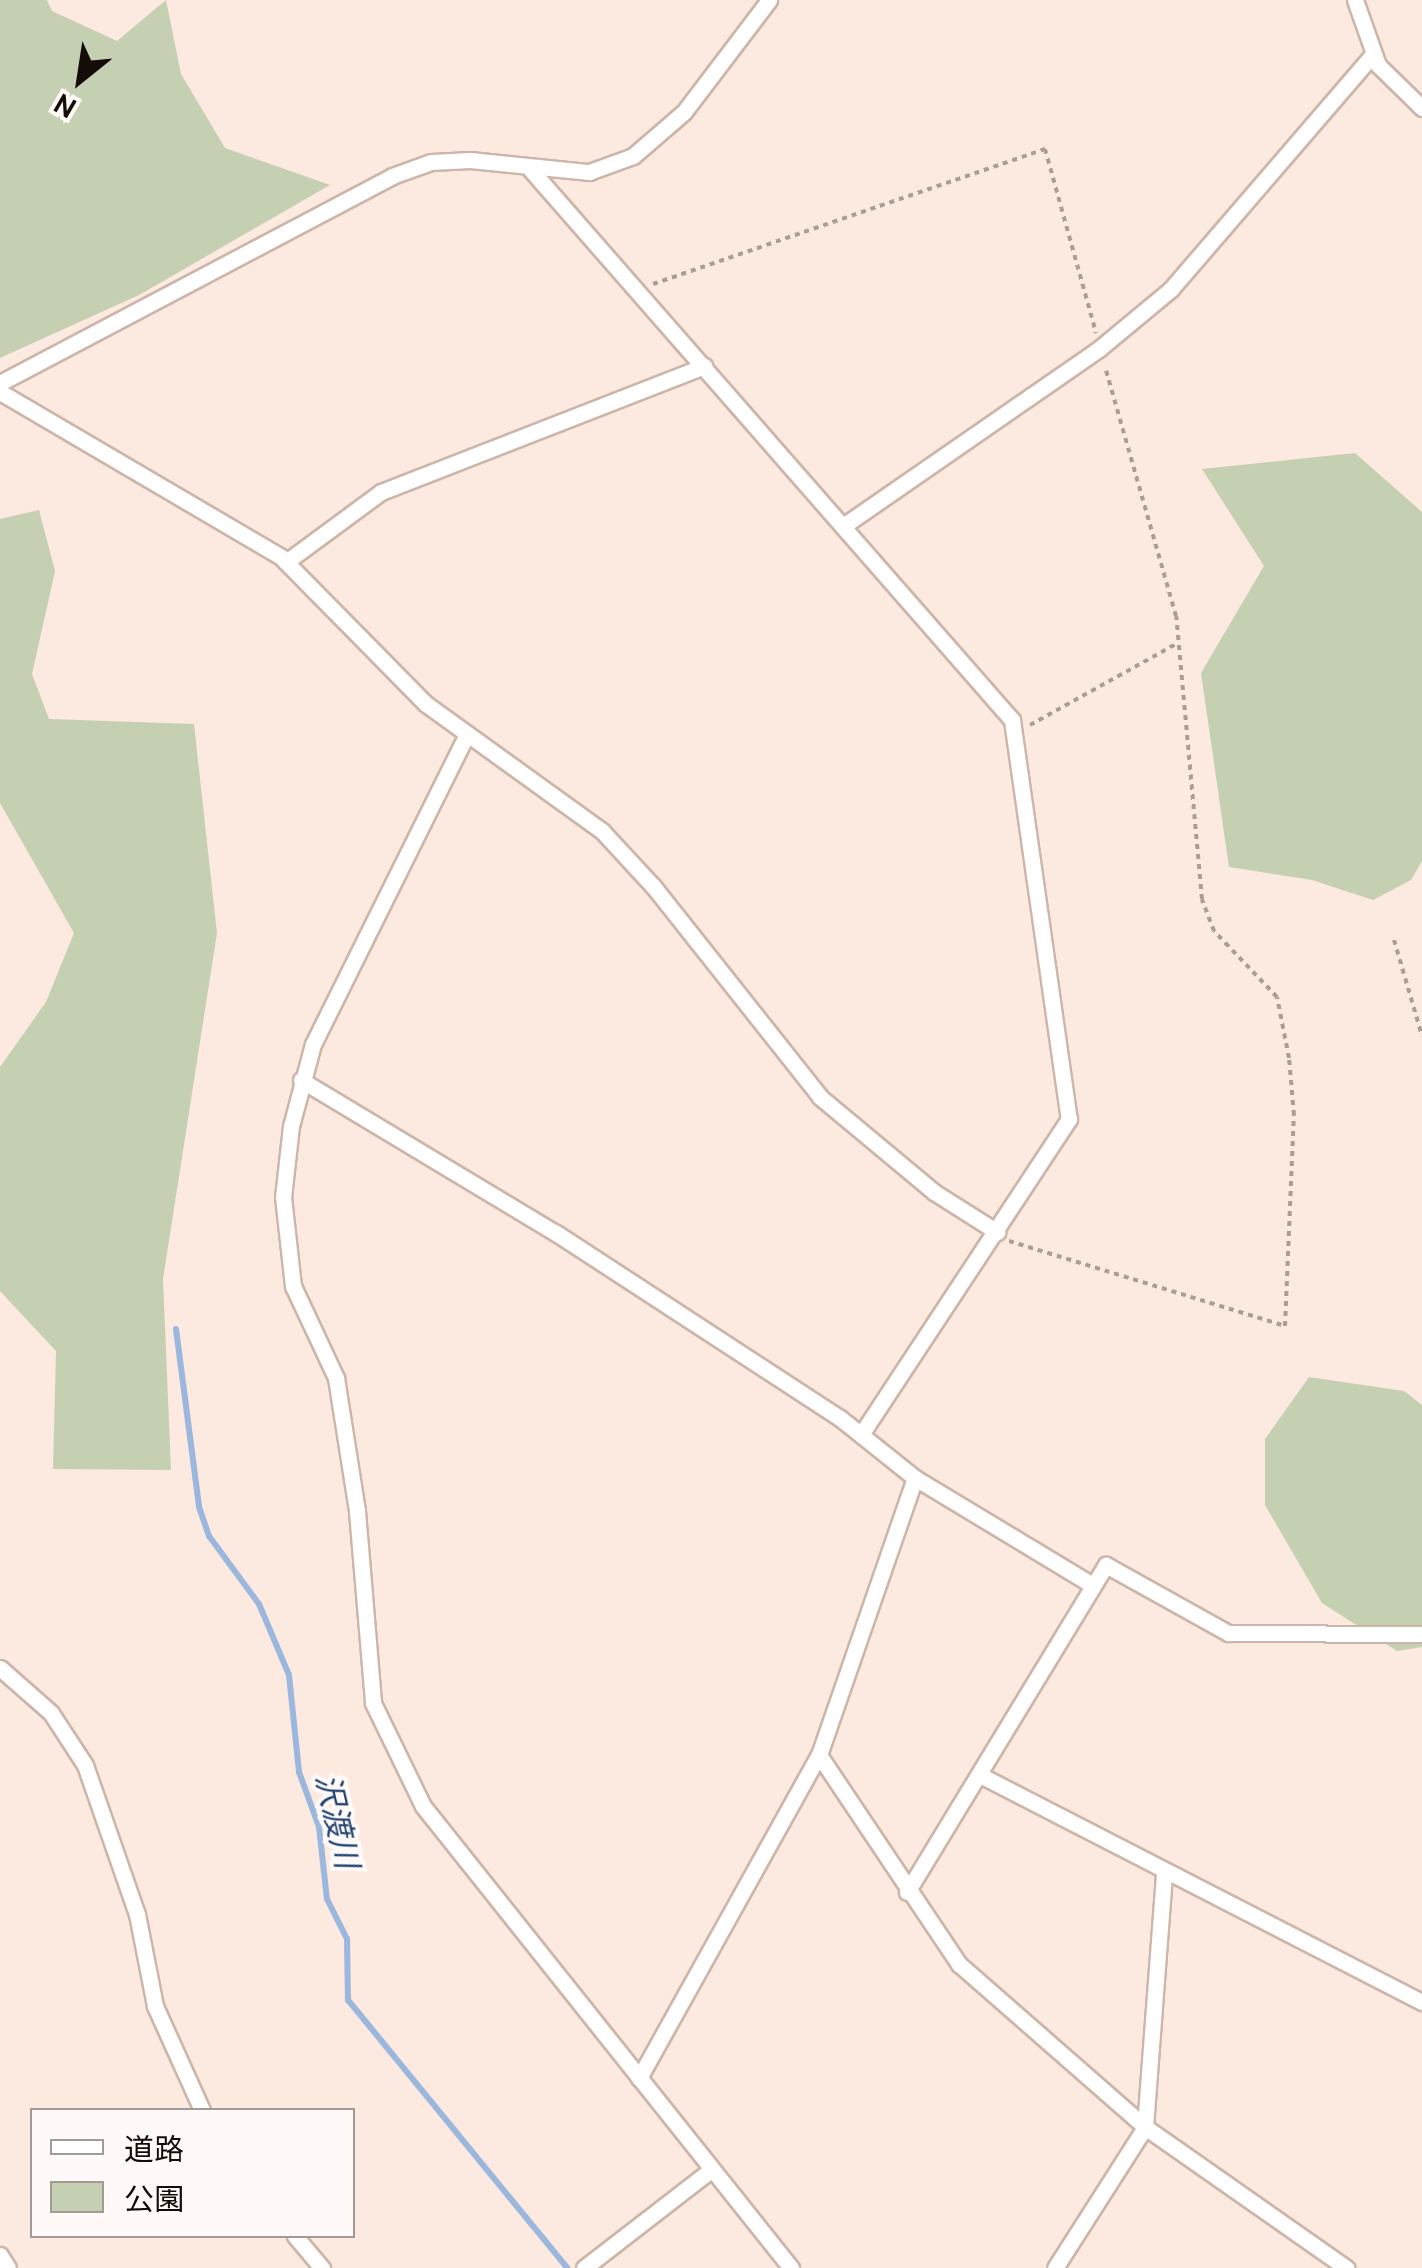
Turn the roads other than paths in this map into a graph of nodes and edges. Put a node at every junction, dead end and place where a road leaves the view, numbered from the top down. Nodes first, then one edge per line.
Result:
1 (768, 0) edge
2 (1355, 0) edge
3 (1374, 54) junction
4 (1422, 108) edge
5 (532, 170) junction
6 (704, 366) junction
7 (0, 383) edge
8 (0, 392) edge
9 (846, 524) junction
10 (286, 562) junction
11 (467, 734) junction
12 (301, 1080) junction
13 (997, 1232) junction
14 (861, 1434) junction
15 (916, 1478) junction
16 (1091, 1584) junction
17 (1422, 1634) edge
18 (0, 1668) edge
19 (819, 1755) junction
20 (980, 1775) junction
21 (1164, 1874) junction
22 (907, 1892) junction
23 (1422, 2002) edge
24 (639, 2078) junction
25 (201, 2108) edge
26 (1145, 2127) junction
27 (711, 2170) junction
28 (297, 2238) edge
29 (0, 2255) edge
30 (8, 2268) edge
31 (322, 2268) edge
32 (584, 2268) edge
33 (791, 2268) edge
34 (1055, 2268) edge
35 (1346, 2268) edge

1 - 5 street
2 - 3 street
3 - 4 street
3 - 9 street
5 - 6 street
5 - 7 street
6 - 9 street
6 - 10 street
8 - 10 street
9 - 13 street
10 - 11 street
11 - 12 street
11 - 13 street
12 - 14 street
12 - 24 street
13 - 14 street
14 - 15 street
15 - 16 street
15 - 19 street
16 - 17 street
16 - 20 street
18 - 25 street
19 - 22 street
19 - 24 street
20 - 21 street
20 - 22 street
21 - 23 street
21 - 26 street
22 - 26 street
24 - 27 street
26 - 34 street
26 - 35 street
27 - 32 street
27 - 33 street
28 - 31 street
29 - 30 street

